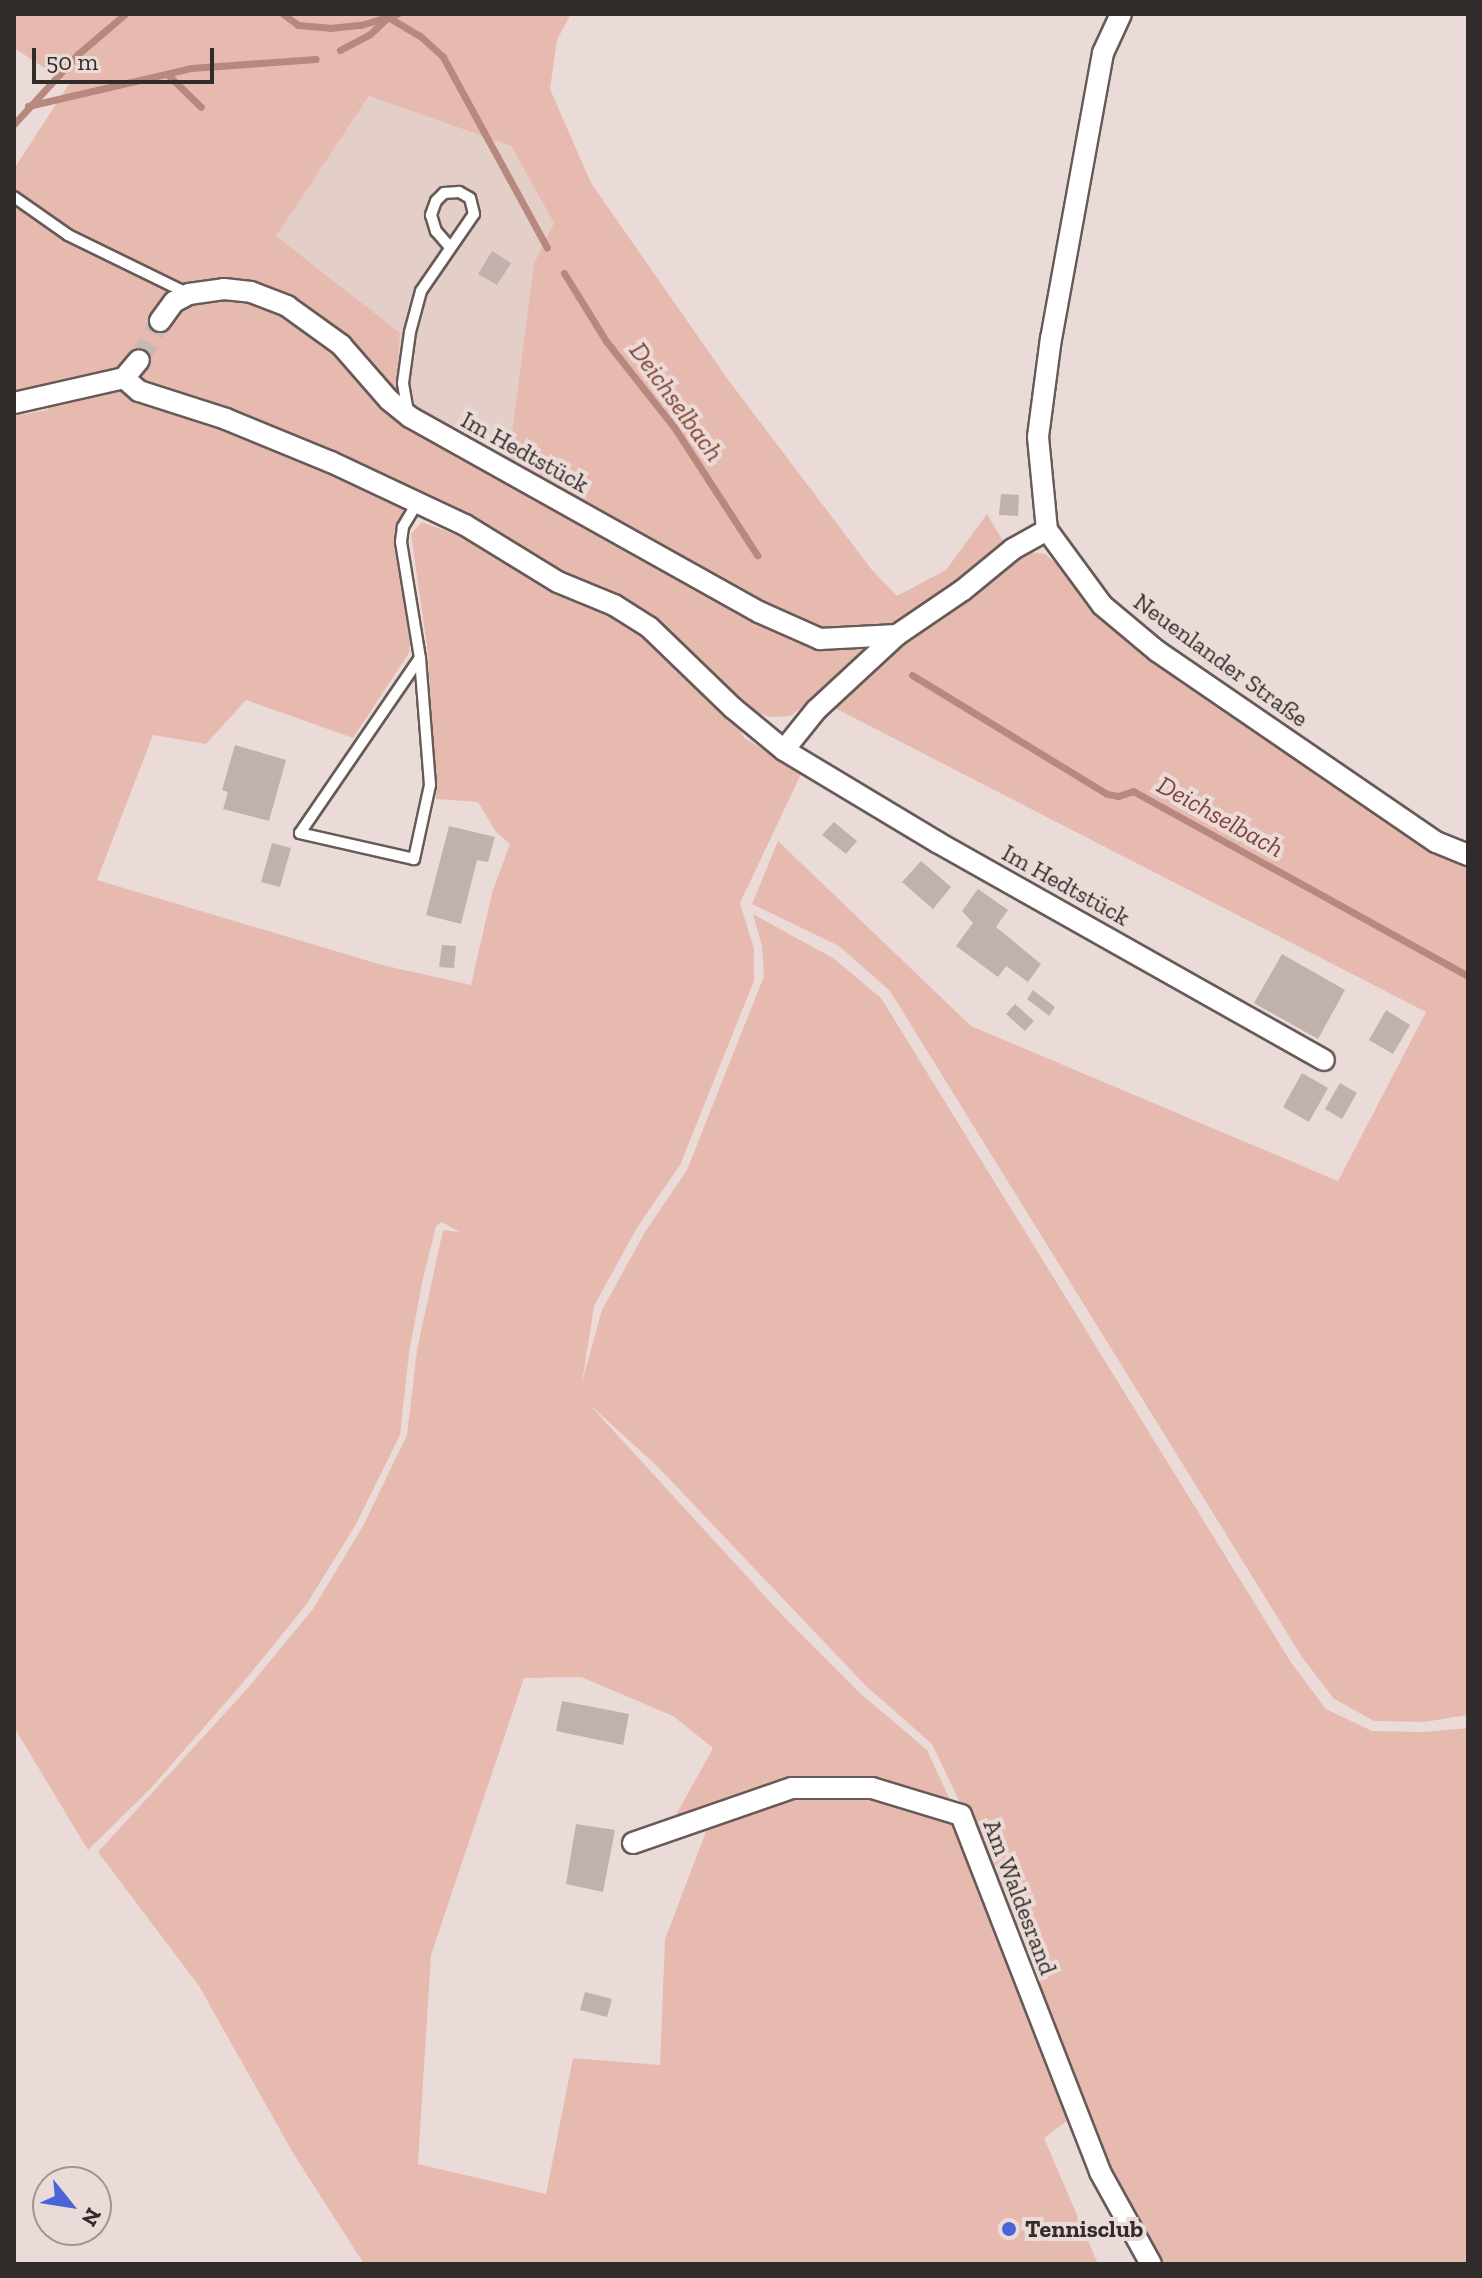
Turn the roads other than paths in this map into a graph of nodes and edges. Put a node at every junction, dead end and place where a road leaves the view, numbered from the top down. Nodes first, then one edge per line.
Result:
1 (1121, 14) edge
2 (14, 197) edge
3 (450, 247) junction
4 (189, 294) junction
5 (160, 321) tunnel mouth
6 (139, 360) tunnel mouth
7 (124, 378) junction
8 (14, 403) edge
9 (410, 417) junction
10 (416, 505) junction
11 (1047, 530) junction
12 (897, 635) junction
13 (420, 658) junction
14 (784, 750) junction
15 (1468, 855) edge
16 (1324, 1060) dead end
17 (633, 1843) dead end
18 (1151, 2264) edge

1 - 11 street
2 - 4 lane
3 - 3 lane
3 - 9 lane
4 - 5 street
4 - 9 street, Im Hedtstück
6 - 7 street
7 - 8 street
7 - 10 street, Im Hedtstück
9 - 12 street, Im Hedtstück
10 - 13 lane
10 - 14 street, Im Hedtstück
11 - 12 street
11 - 15 street, Neuenlander Straße
12 - 14 street
13 - 13 lane
14 - 16 street, Im Hedtstück
17 - 18 street, Am Waldesrand

